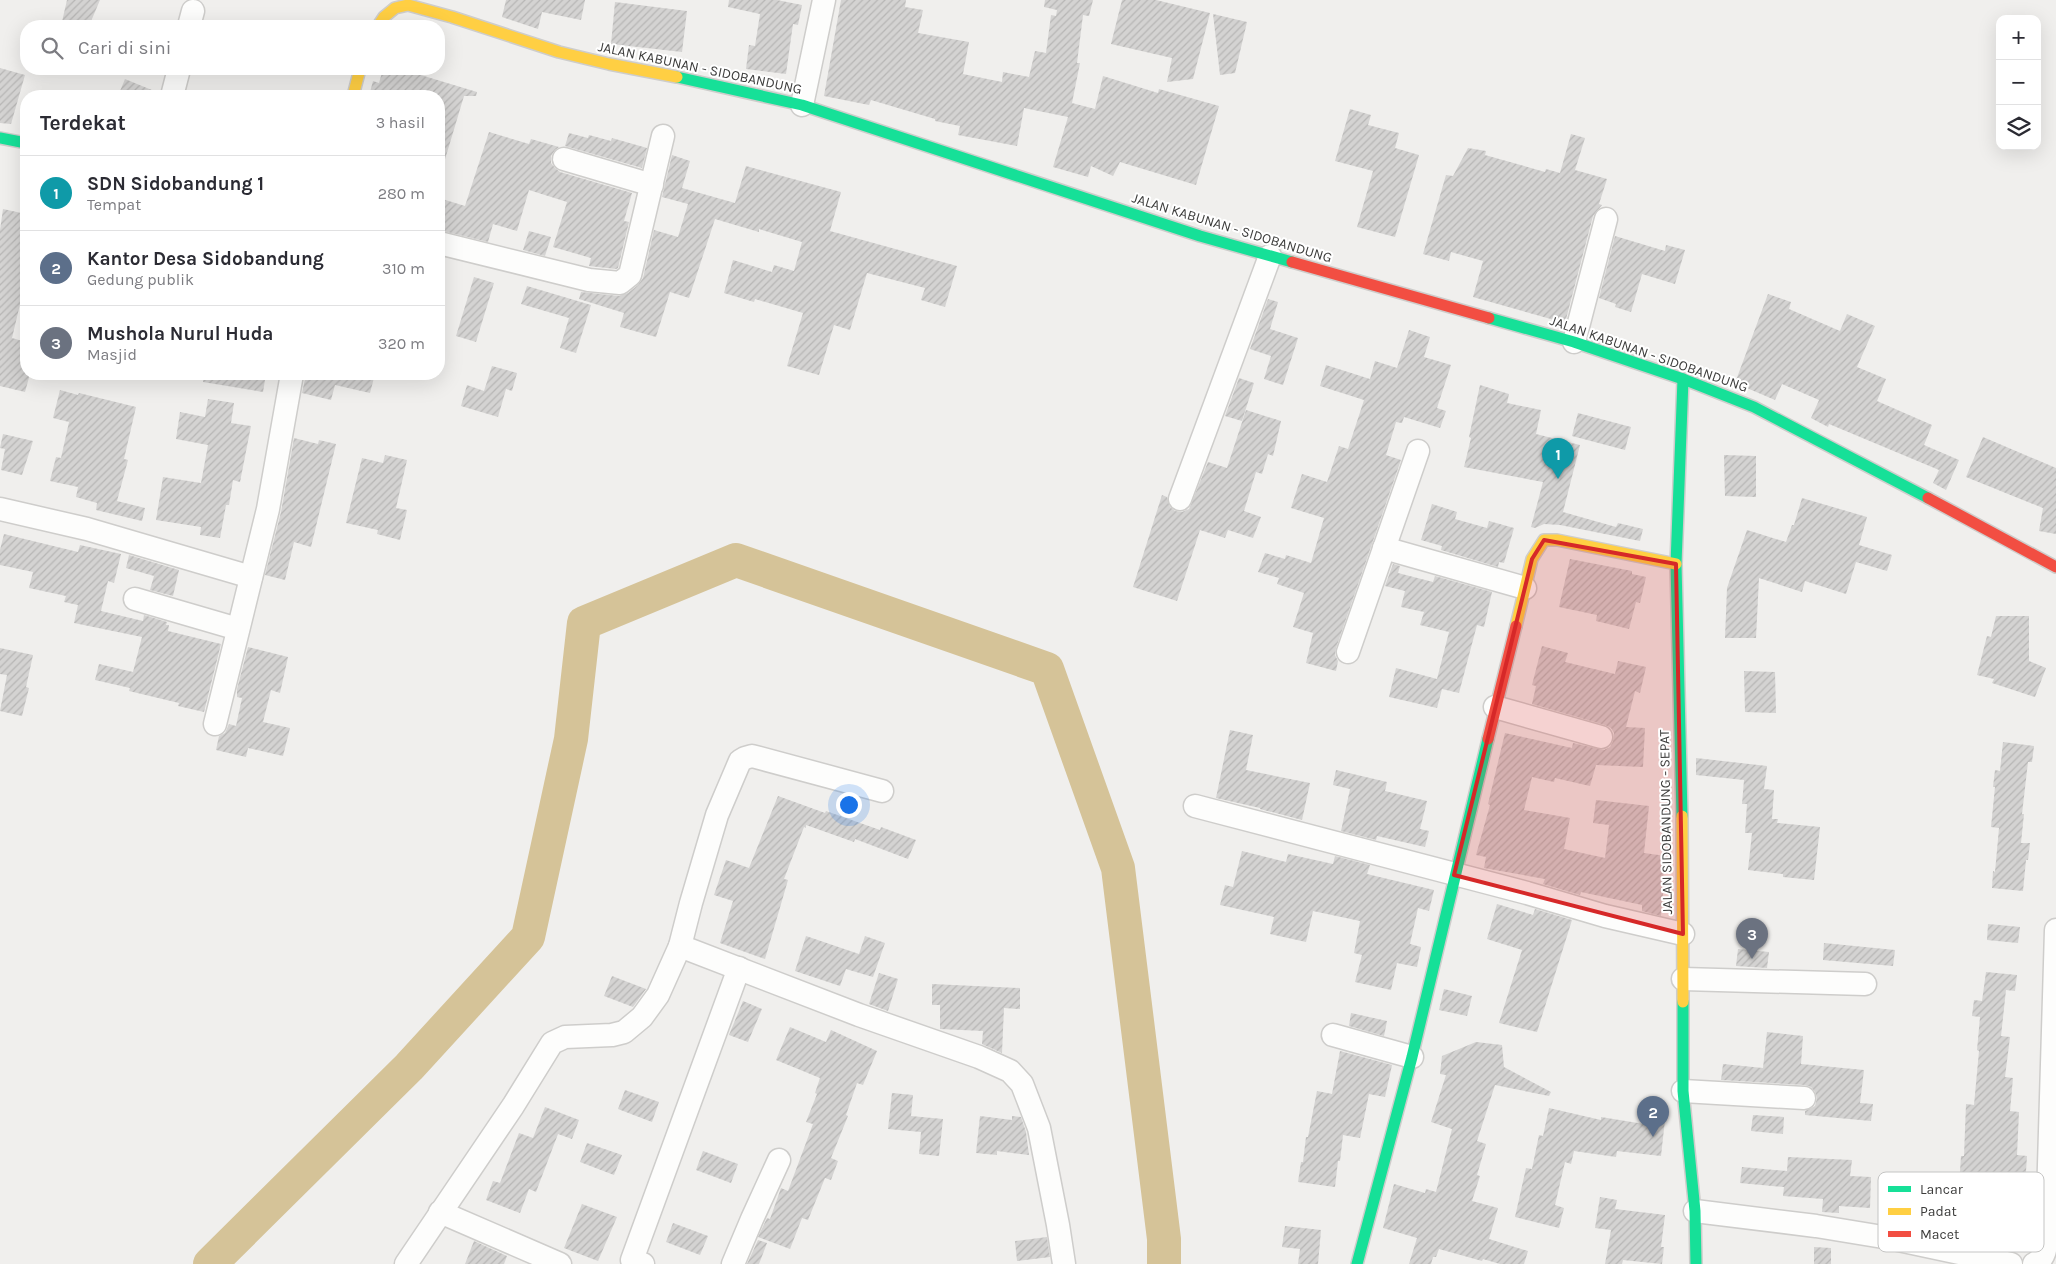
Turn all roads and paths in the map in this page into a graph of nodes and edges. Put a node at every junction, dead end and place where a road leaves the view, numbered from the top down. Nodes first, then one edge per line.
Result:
1 (824, 0) edge
2 (454, 8) edge
3 (382, 20) edge
4 (177, 75) edge
5 (358, 75) edge
6 (173, 90) edge
7 (355, 90) edge
8 (802, 105) junction
9 (663, 136) dead end
10 (0, 138) edge
11 (20, 142) edge
12 (564, 159) dead end
13 (652, 185) junction
14 (1606, 219) dead end
15 (445, 244) edge
16 (1270, 256) junction
17 (1574, 342) junction
18 (1683, 379) junction
19 (291, 380) edge
20 (1418, 451) dead end
21 (1180, 499) dead end
22 (0, 508) edge
23 (1384, 548) junction
24 (1676, 564) junction
25 (2056, 567) edge
26 (251, 577) junction
27 (1525, 588) junction
28 (135, 599) dead end
29 (238, 629) junction
30 (1348, 652) dead end
31 (1495, 707) junction
32 (215, 724) dead end
33 (1601, 737) dead end
34 (882, 791) dead end
35 (1195, 806) dead end
36 (1454, 875) junction
37 (2056, 930) edge
38 (1683, 934) junction
39 (680, 946) junction
40 (738, 968) junction
41 (1683, 979) junction
42 (1865, 984) dead end
43 (1333, 1035) dead end
44 (1412, 1057) junction
45 (1683, 1091) junction
46 (1804, 1098) dead end
47 (780, 1160) dead end
48 (1694, 1211) junction
49 (440, 1212) junction
50 (1878, 1236) edge
51 (2044, 1251) edge
52 (1955, 1252) edge
53 (2044, 1252) edge
54 (635, 1262) edge
55 (406, 1264) edge
56 (560, 1264) edge
57 (734, 1264) edge
58 (1064, 1264) edge
59 (1357, 1264) edge
60 (1696, 1264) edge
61 (2011, 1264) edge
62 (2034, 1264) edge

1 - 8 street
2 - 3 street, JALAN KABUNAN - SIDOBANDUNG
2 - 8 street, JALAN KABUNAN - SIDOBANDUNG
4 - 6 street
5 - 7 street
8 - 16 street, JALAN KABUNAN - SIDOBANDUNG
9 - 13 street
10 - 11 street
12 - 13 street
13 - 15 street
14 - 17 street
16 - 17 street, JALAN KABUNAN - SIDOBANDUNG
16 - 21 street
17 - 18 street, JALAN KABUNAN - SIDOBANDUNG
18 - 24 street, JALAN SIDOBANDUNG - SEPAT
18 - 25 street, JALAN KABUNAN - SIDOBANDUNG
19 - 26 street
20 - 23 street
22 - 26 street
23 - 27 street
23 - 30 street
24 - 27 street
24 - 38 street, JALAN SIDOBANDUNG - SEPAT
26 - 29 street
27 - 31 street
28 - 29 street
29 - 32 street
31 - 33 street
31 - 36 street
34 - 39 street
35 - 36 street
36 - 38 street
36 - 44 street
37 - 51 street
38 - 41 street, JALAN SIDOBANDUNG - SEPAT
39 - 40 street
39 - 49 street
40 - 54 street
40 - 58 street
41 - 42 street
41 - 45 street, JALAN SIDOBANDUNG - SEPAT
43 - 44 street
44 - 59 street
45 - 46 street
45 - 48 street, JALAN SIDOBANDUNG - SEPAT
47 - 57 street
48 - 50 street
48 - 60 street, JALAN SIDOBANDUNG - SEPAT
49 - 55 street
49 - 56 street
52 - 61 street
53 - 62 street

